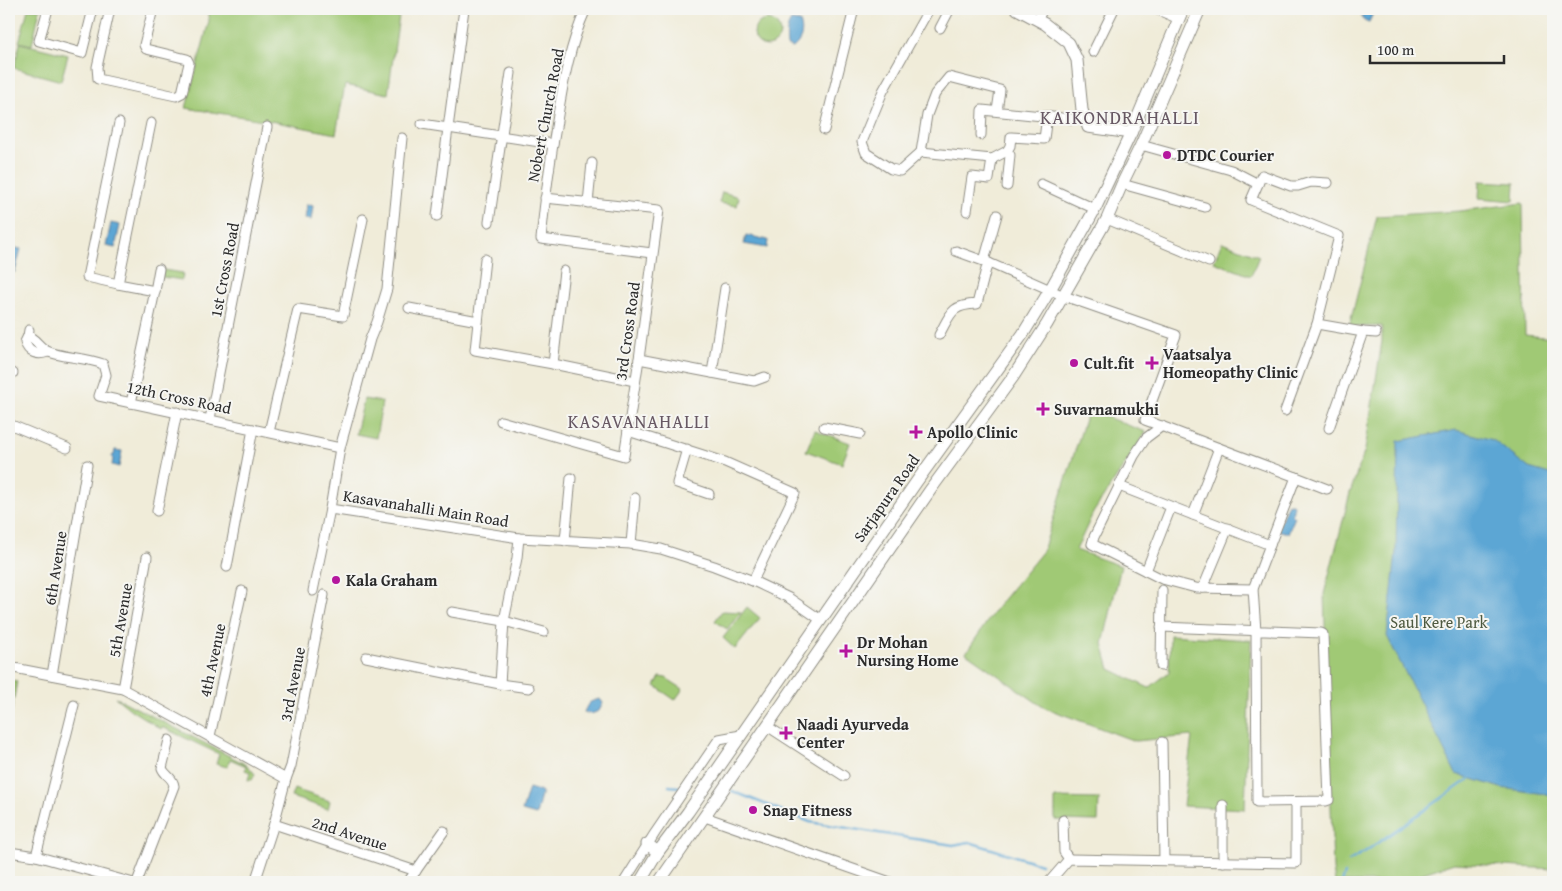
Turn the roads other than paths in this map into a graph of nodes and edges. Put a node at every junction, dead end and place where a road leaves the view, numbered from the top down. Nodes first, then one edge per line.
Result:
1 (48, 9) edge
2 (93, 9) edge
3 (110, 9) edge
4 (153, 9) edge
5 (464, 9) edge
6 (586, 9) edge
7 (854, 9) edge
8 (929, 9) edge
9 (950, 9) edge
10 (1017, 9) edge
11 (1043, 9) edge
12 (1114, 9) edge
13 (1156, 9) edge
14 (1200, 9) edge
15 (1181, 14) edge
16 (1037, 20) junction
17 (940, 28) dead end
18 (1093, 52) dead end
19 (511, 73) dead end
20 (998, 111) junction
21 (1047, 116) junction
22 (1084, 117) junction
23 (119, 123) dead end
24 (151, 123) dead end
25 (422, 124) dead end
26 (268, 127) dead end
27 (448, 128) junction
28 (824, 130) dead end
29 (1131, 133) junction
30 (502, 135) junction
31 (980, 135) dead end
32 (402, 138) dead end
33 (553, 144) junction
34 (1141, 145) junction
35 (1007, 151) junction
36 (921, 152) junction
37 (992, 159) junction
38 (592, 163) dead end
39 (1328, 183) dead end
40 (1041, 184) dead end
41 (1122, 184) junction
42 (1258, 184) junction
43 (1007, 186) dead end
44 (545, 198) junction
45 (588, 203) junction
46 (1205, 207) dead end
47 (1095, 209) junction
48 (967, 211) dead end
49 (996, 215) dead end
50 (437, 216) dead end
51 (363, 219) dead end
52 (1106, 219) junction
53 (490, 222) dead end
54 (956, 251) dead end
55 (652, 253) junction
56 (484, 259) dead end
57 (987, 262) junction
58 (1209, 262) dead end
59 (159, 269) dead end
60 (564, 271) dead end
61 (118, 284) junction
62 (725, 288) dead end
63 (1050, 290) junction
64 (155, 291) junction
65 (1064, 296) junction
66 (409, 308) dead end
67 (478, 321) junction
68 (1317, 324) junction
69 (1363, 332) junction
70 (28, 333) dead end
71 (1376, 333) dead end
72 (939, 335) dead end
73 (639, 359) junction
74 (553, 364) junction
75 (712, 374) junction
76 (765, 377) dead end
77 (635, 381) junction
78 (131, 403) junction
79 (1285, 411) dead end
80 (176, 412) junction
81 (210, 419) junction
82 (501, 421) dead end
83 (9, 424) edge
84 (1162, 426) junction
85 (824, 427) dead end
86 (253, 428) junction
87 (1329, 428) dead end
88 (628, 430) junction
89 (269, 432) junction
90 (860, 434) dead end
91 (67, 448) dead end
92 (340, 448) junction
93 (1219, 448) junction
94 (687, 449) junction
95 (88, 465) dead end
96 (1296, 477) junction
97 (571, 478) dead end
98 (917, 481) junction
99 (1119, 486) junction
100 (931, 489) junction
101 (1327, 489) dead end
102 (709, 494) dead end
103 (635, 498) dead end
104 (1171, 507) junction
105 (330, 509) junction
106 (157, 511) dead end
107 (1193, 515) junction
108 (1228, 528) junction
109 (519, 538) junction
110 (566, 541) junction
111 (631, 544) junction
112 (1270, 545) junction
113 (147, 557) dead end
114 (227, 566) dead end
115 (1146, 571) junction
116 (753, 581) junction
117 (1203, 588) junction
118 (1253, 588) junction
119 (1162, 590) dead end
120 (242, 591) dead end
121 (313, 591) dead end
122 (324, 595) dead end
123 (452, 612) dead end
124 (821, 620) junction
125 (504, 621) junction
126 (1161, 627) junction
127 (544, 632) dead end
128 (1256, 632) junction
129 (366, 657) dead end
130 (1161, 666) dead end
131 (9, 667) edge
132 (52, 676) junction
133 (500, 684) junction
134 (529, 688) dead end
135 (123, 689) junction
136 (74, 705) dead end
137 (767, 726) junction
138 (741, 735) junction
139 (210, 736) junction
140 (169, 740) dead end
141 (1162, 742) dead end
142 (844, 776) dead end
143 (286, 779) junction
144 (1296, 802) junction
145 (1223, 805) dead end
146 (705, 817) junction
147 (1063, 820) dead end
148 (274, 824) junction
149 (444, 831) dead end
150 (647, 844) junction
151 (9, 852) edge
152 (658, 852) junction
153 (36, 856) junction
154 (1069, 859) junction
155 (1164, 860) junction
156 (1223, 862) junction
157 (416, 871) junction
158 (130, 882) edge
159 (137, 882) edge
160 (255, 882) edge
161 (408, 882) edge
162 (624, 882) edge
163 (640, 882) edge
164 (659, 882) edge
165 (890, 882) edge
166 (1049, 882) edge

1 - 2 street
3 - 4 street
5 - 27 street
6 - 33 street, Nobert Church Road
7 - 28 street
8 - 36 street
9 - 17 street
10 - 16 main road
11 - 16 street
12 - 18 street
13 - 15 street
14 - 34 main road, Sarjapura Road
15 - 29 main road, Sarjapura Road
16 - 22 main road
19 - 30 street
20 - 21 street
20 - 31 street
20 - 36 street
21 - 22 street
21 - 35 street
22 - 29 main road
23 - 61 street
24 - 61 street
25 - 27 street
26 - 81 street, 1st Cross Road
27 - 30 street
27 - 50 street
29 - 47 main road, Sarjapura Road
30 - 33 street
30 - 53 street
32 - 92 street, Kasavanahalli Main Road
33 - 44 street, Nobert Church Road
34 - 41 main road, Sarjapura Road
34 - 42 street
35 - 37 street
35 - 43 street
36 - 37 street
37 - 48 street
38 - 45 street
39 - 42 street
40 - 47 street
41 - 46 street
41 - 52 main road, Sarjapura Road
42 - 68 street
44 - 45 street
44 - 55 street, Nobert Church Road
45 - 55 street, 3rd Cross Road
47 - 63 main road, Sarjapura Road
49 - 57 street
51 - 89 street
52 - 58 street
52 - 65 main road, Sarjapura Road
54 - 57 street
55 - 73 street, 3rd Cross Road
56 - 67 street
57 - 63 street
57 - 72 street
59 - 64 street
60 - 74 street
61 - 64 street
62 - 75 street
63 - 65 street
63 - 98 main road, Sarjapura Road
64 - 78 street
65 - 84 street
65 - 100 main road, Sarjapura Road
66 - 67 street
67 - 74 street
68 - 69 street
68 - 79 street
69 - 71 street
69 - 87 street
70 - 78 street, 12th Cross Road
73 - 75 street
73 - 77 street, 3rd Cross Road
74 - 77 street
75 - 76 street
77 - 88 street, 3rd Cross Road
78 - 80 street, 12th Cross Road
80 - 81 street, 12th Cross Road
80 - 106 street
81 - 86 street, 12th Cross Road
82 - 88 street, 3rd Cross Road
83 - 91 street
84 - 93 street
84 - 99 street
85 - 90 street
86 - 89 street, 12th Cross Road
86 - 114 street
88 - 94 street
89 - 92 street, 12th Cross Road
92 - 105 street, Kasavanahalli Main Road
93 - 96 street
93 - 107 street
94 - 102 street
94 - 116 street
95 - 132 street, 6th Avenue
96 - 101 street
96 - 112 street
97 - 110 street
98 - 100 main road
98 - 124 main road, Sarjapura Road
99 - 104 street
99 - 115 street
100 - 137 main road, Sarjapura Road
103 - 111 street
104 - 107 street
104 - 115 street
105 - 109 street, Kasavanahalli Main Road
105 - 121 street
107 - 108 street
108 - 112 street
108 - 117 street
109 - 110 street, Kasavanahalli Main Road
109 - 125 street
110 - 111 street, Kasavanahalli Main Road
111 - 116 street, Kasavanahalli Main Road
112 - 118 street
113 - 135 street, 5th Avenue
115 - 117 street
116 - 124 street, Kasavanahalli Main Road
117 - 118 street
118 - 128 street
119 - 126 street
120 - 139 street, 4th Avenue
122 - 143 street, 3rd Avenue
123 - 125 street
124 - 138 main road, Sarjapura Road
125 - 127 street
125 - 133 street
126 - 128 street
126 - 130 street
128 - 144 street
128 - 144 street
129 - 133 street
131 - 132 street
132 - 135 street
133 - 134 street
135 - 139 street
136 - 153 street
137 - 142 street
137 - 146 main road, Sarjapura Road
138 - 150 street
138 - 152 main road, Sarjapura Road
139 - 143 street
140 - 159 street
141 - 155 street
143 - 148 street, 3rd Avenue
144 - 156 street
145 - 156 street
146 - 164 main road, Sarjapura Road
146 - 165 street
147 - 154 street
148 - 157 street, 2nd Avenue
148 - 160 street, 3rd Avenue
149 - 157 street
150 - 152 main road
150 - 162 street
151 - 153 street
152 - 163 main road, Sarjapura Road
153 - 158 street
154 - 155 street
154 - 166 street
155 - 156 street
157 - 161 street

